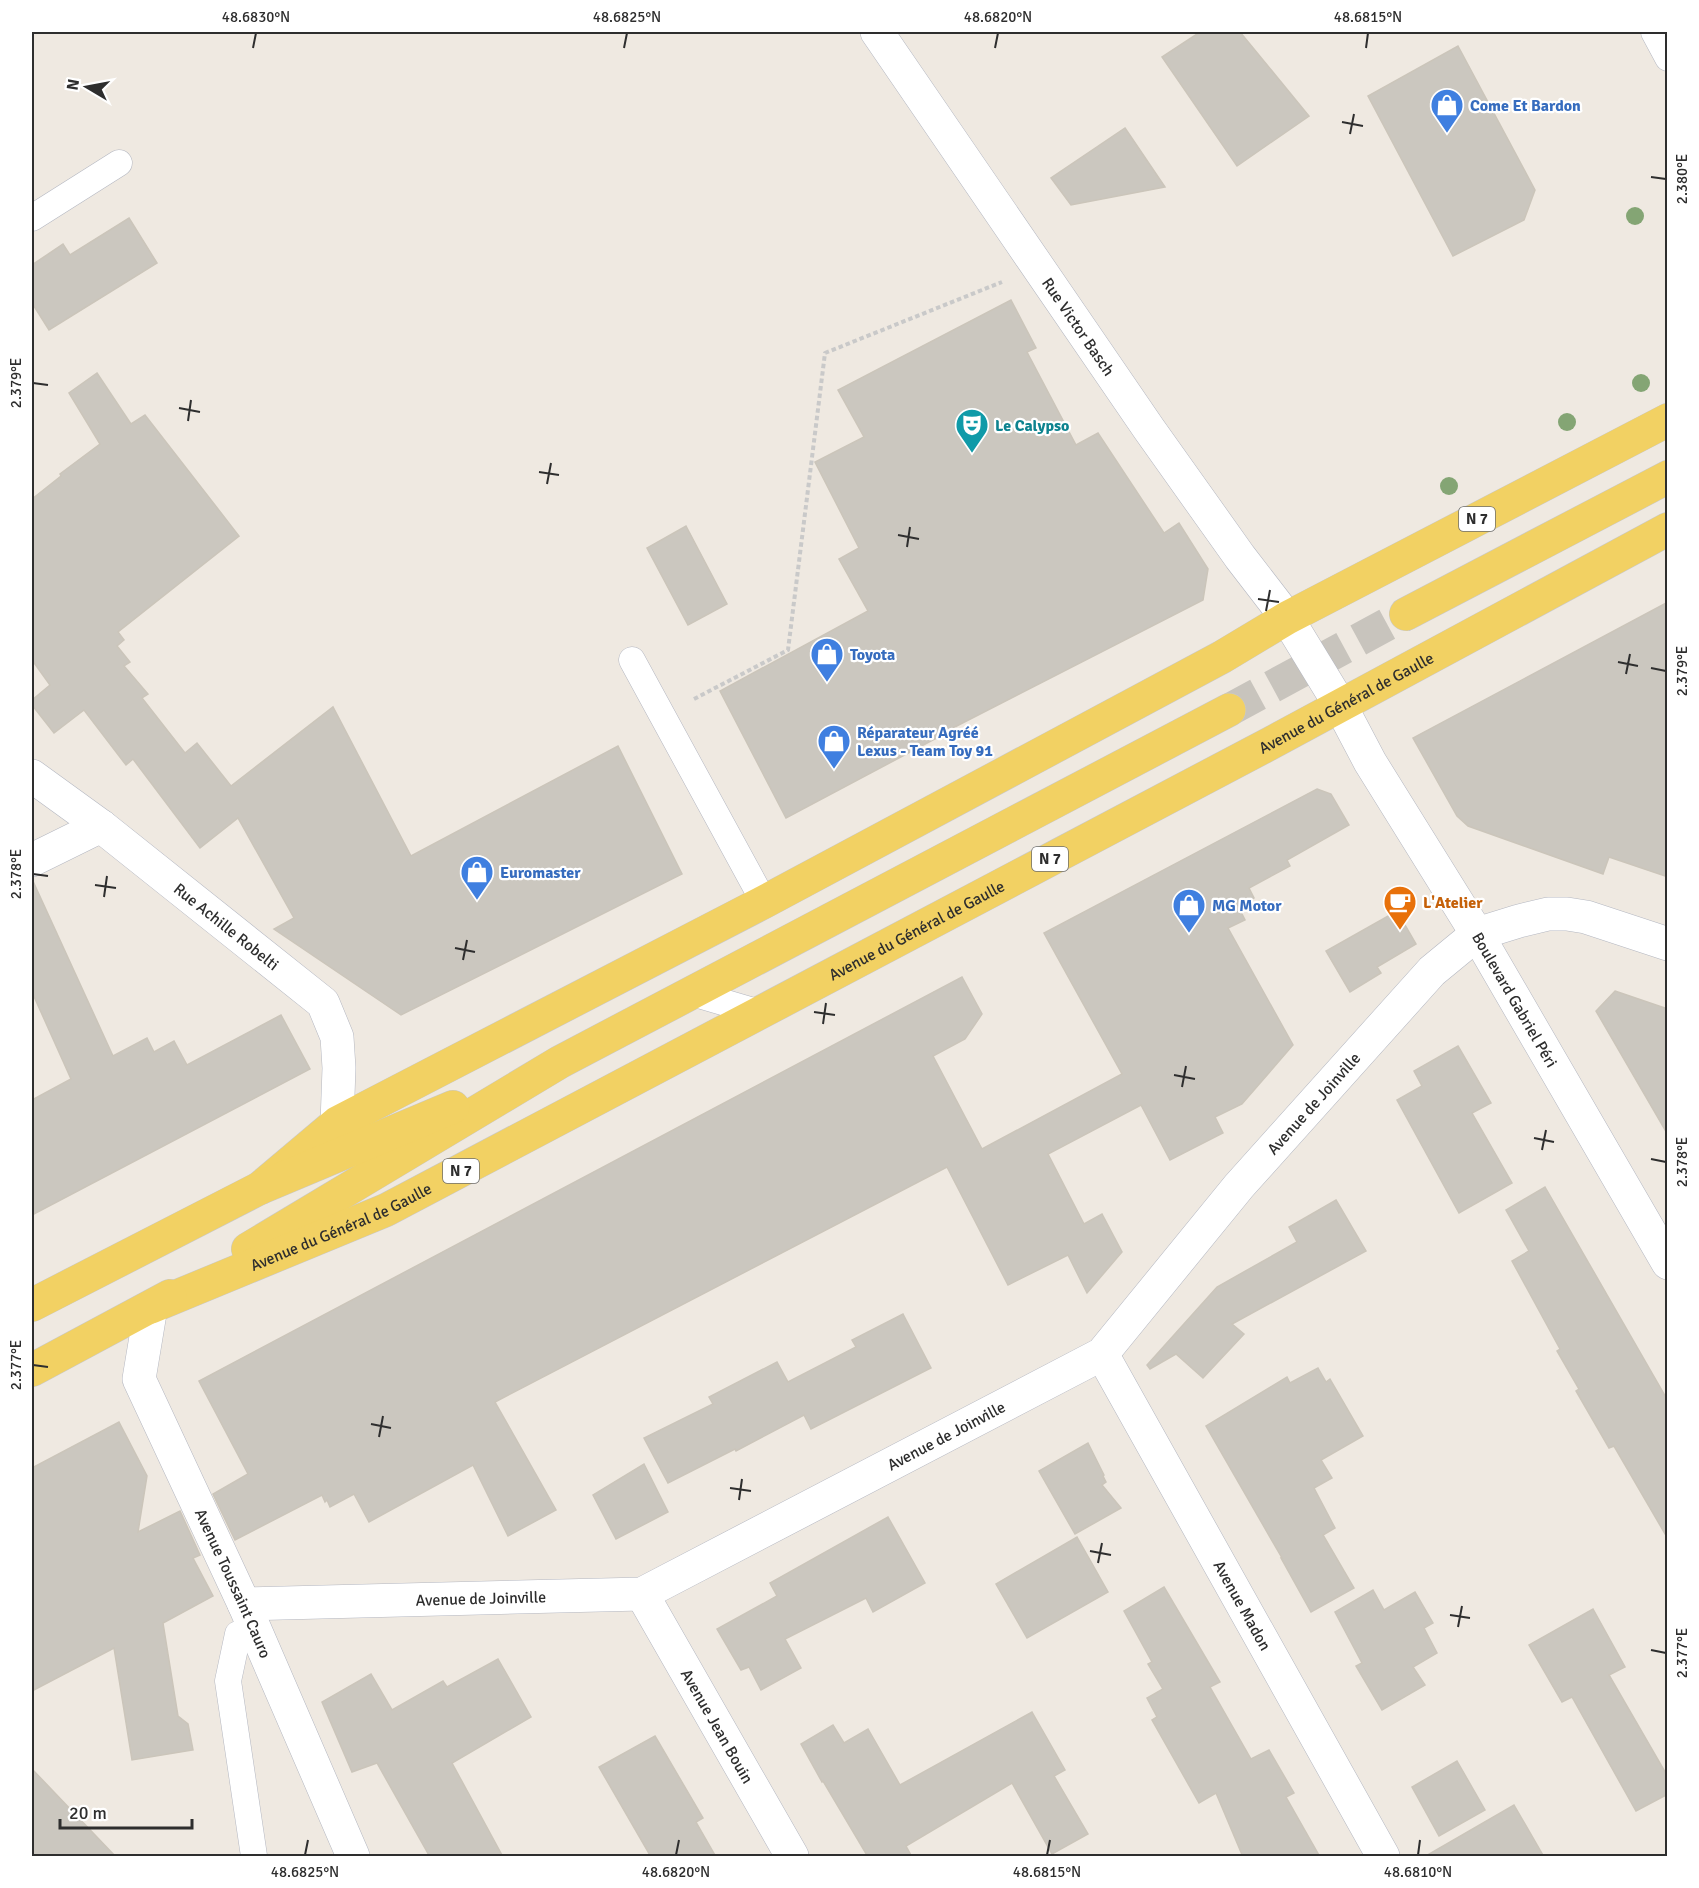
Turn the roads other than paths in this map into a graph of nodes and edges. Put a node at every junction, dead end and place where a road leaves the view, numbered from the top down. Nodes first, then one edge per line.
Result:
1 (877, 32) edge
2 (1654, 32) edge
3 (1668, 58) edge
4 (119, 164) dead end
5 (32, 218) edge
6 (1668, 420) edge
7 (1668, 477) edge
8 (1668, 529) edge
9 (1406, 614) tunnel mouth
10 (1287, 618) junction
11 (632, 660) dead end
12 (1340, 705) junction
13 (1229, 710) tunnel mouth
14 (32, 776) edge
15 (100, 826) junction
16 (32, 860) edge
17 (764, 902) junction
18 (1477, 934) junction
19 (1668, 944) edge
20 (692, 993) junction
21 (760, 1013) junction
22 (560, 1062) junction
23 (337, 1123) junction
24 (260, 1188) junction
25 (1668, 1263) edge
26 (32, 1305) edge
27 (151, 1307) junction
28 (1102, 1354) junction
29 (32, 1370) edge
30 (642, 1594) junction
31 (241, 1619) junction
32 (254, 1857) edge
33 (353, 1857) edge
34 (792, 1857) edge
35 (1383, 1857) edge

1 - 10 street, Rue Victor Basch
2 - 3 lane
4 - 5 lane
6 - 10 main road, Avenue du Général de Gaulle / N 7
7 - 9 main road
8 - 12 main road, Avenue du Général de Gaulle / N 7
10 - 12 street, Rue Victor Basch
10 - 17 main road, Avenue du Général de Gaulle / N 7
11 - 17 lane
12 - 18 street, Boulevard Gabriel Péri
12 - 21 main road, Avenue du Général de Gaulle / N 7
13 - 20 main road, Avenue du Général de Gaulle / N 7
14 - 15 street, Rue Achille Robelti
15 - 16 street
15 - 23 street, Rue Achille Robelti
17 - 23 main road, Avenue du Général de Gaulle / N 7
18 - 19 street
18 - 25 street, Boulevard Gabriel Péri
18 - 28 street, Avenue de Joinville
20 - 21 lane
20 - 22 main road, Avenue du Général de Gaulle / N 7
21 - 27 main road, Avenue du Général de Gaulle / N 7
22 - 24 main road, Avenue du Général de Gaulle / N 7
22 - 27 main road, Avenue du Général de Gaulle / N 7
23 - 24 main road, Avenue du Général de Gaulle / N 7
24 - 26 main road, Avenue du Général de Gaulle / N 7
27 - 29 main road, Avenue du Général de Gaulle / N 7
27 - 31 street, Avenue Toussaint Cauro
28 - 30 street, Avenue de Joinville
28 - 35 street, Avenue Madon
30 - 31 street, Avenue de Joinville
30 - 34 street, Avenue Jean Bouin
31 - 32 lane
31 - 33 street, Avenue Toussaint Cauro

